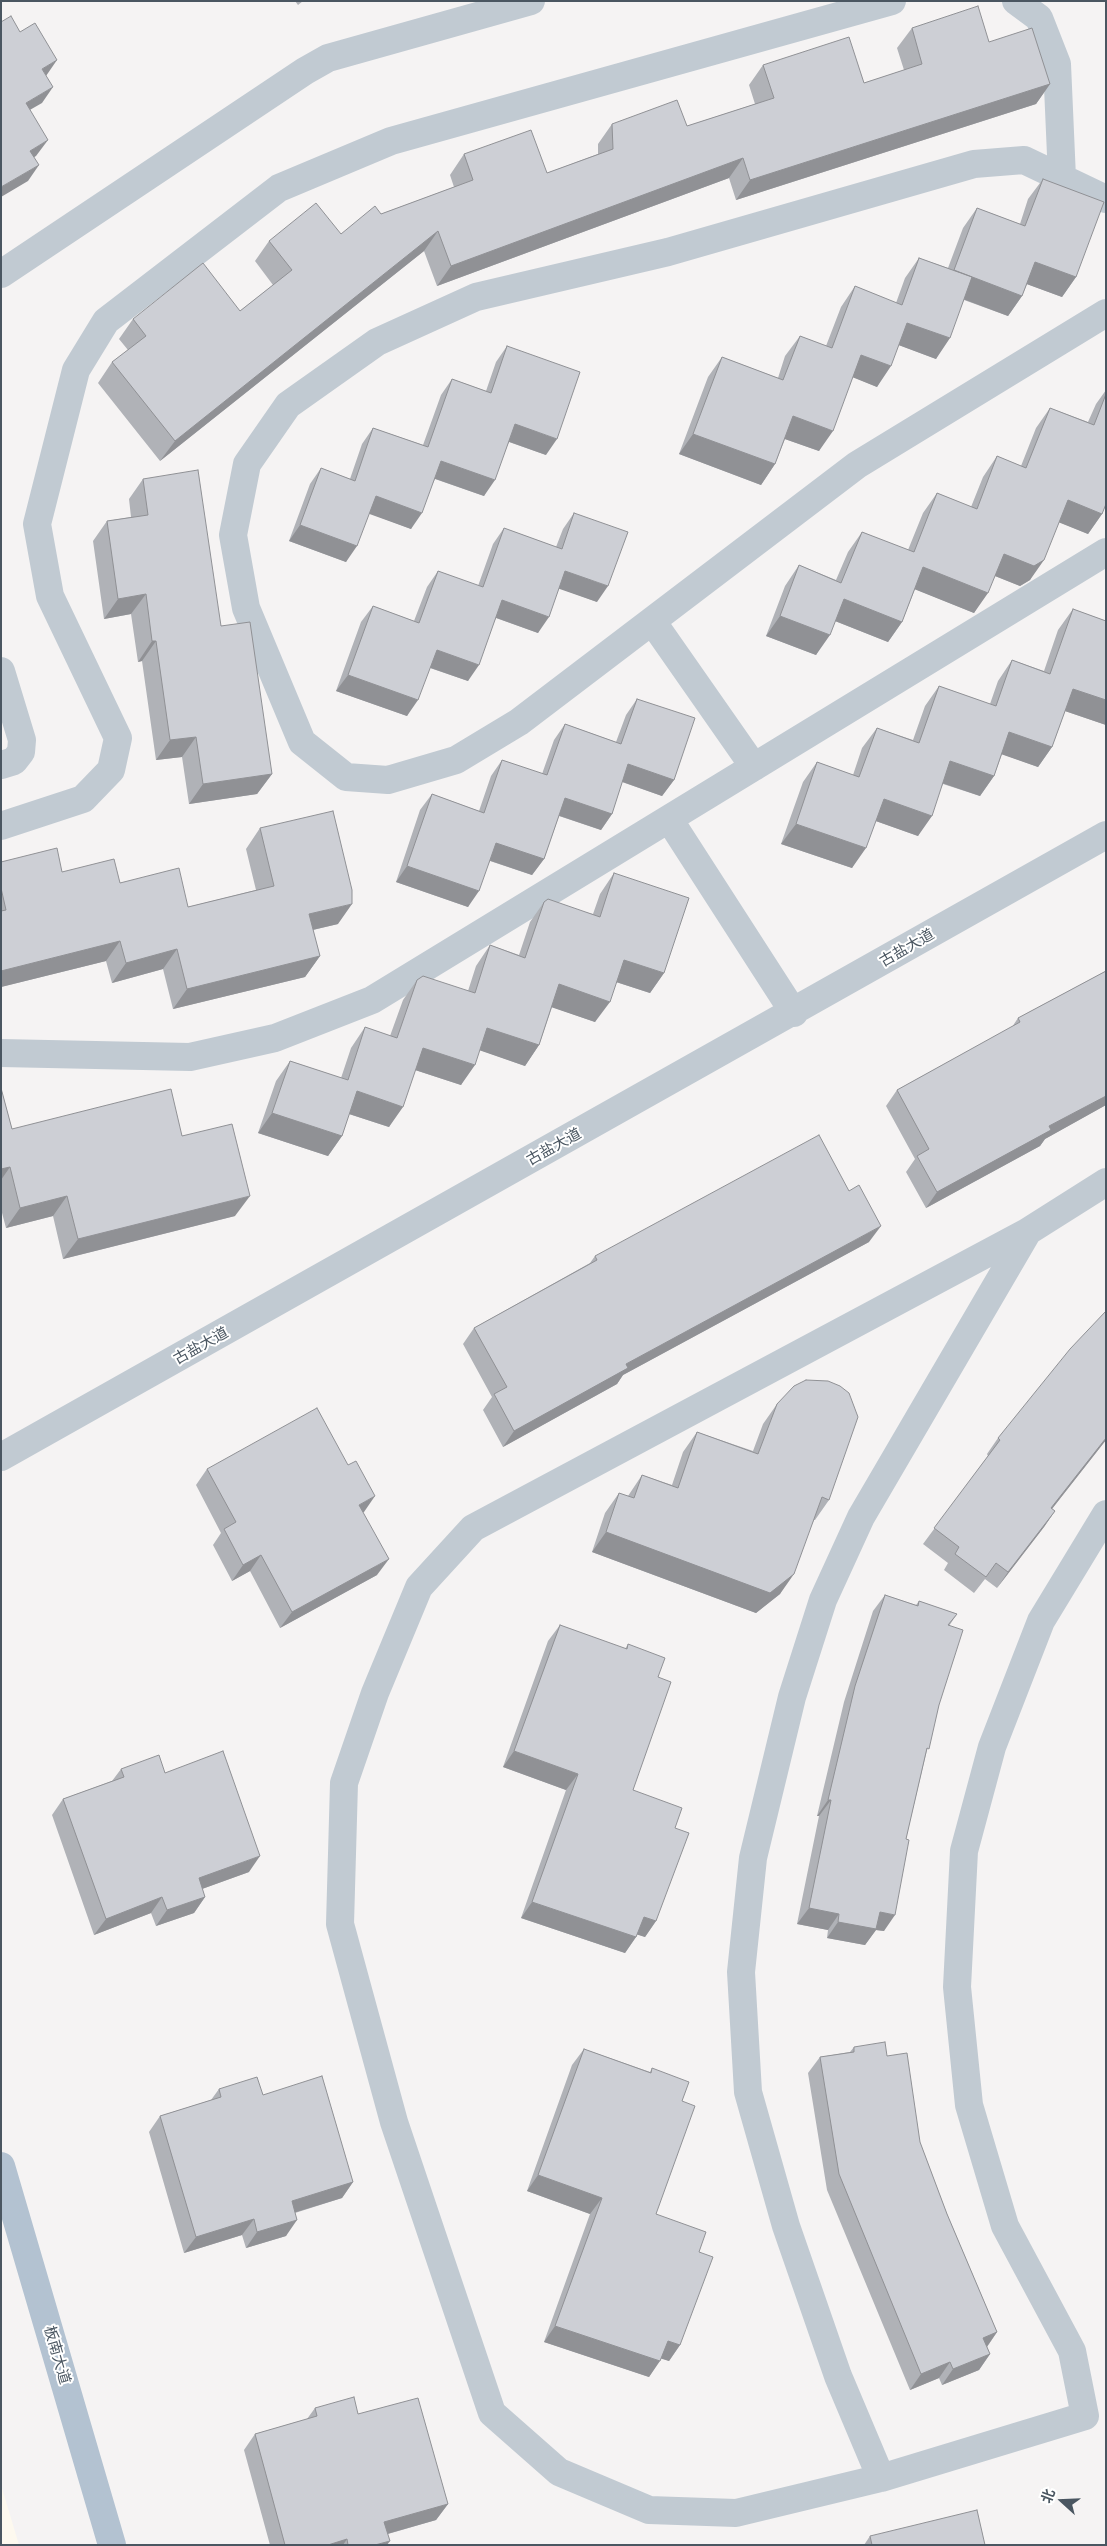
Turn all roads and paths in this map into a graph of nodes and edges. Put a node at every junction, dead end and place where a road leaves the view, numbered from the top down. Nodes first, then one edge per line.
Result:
1 (531, 1) edge
2 (892, 1) edge
3 (1016, 1) edge
4 (1062, 178) junction
5 (1106, 200) edge
6 (1, 274) edge
7 (1106, 313) edge
8 (1106, 552) edge
9 (652, 621) junction
10 (1, 672) edge
11 (1, 764) edge
12 (754, 768) junction
13 (669, 819) junction
14 (1, 826) edge
15 (1106, 835) edge
16 (794, 1013) junction
17 (1, 1053) edge
18 (1106, 1182) edge
19 (1027, 1232) junction
20 (1, 1458) edge
21 (1106, 1514) edge
22 (1, 2166) edge
23 (881, 2478) junction
24 (112, 2545) edge

1 - 6 street
2 - 14 street
3 - 4 street
4 - 5 street
4 - 9 street
7 - 9 street
8 - 12 street
9 - 12 street
10 - 11 street
12 - 13 street
13 - 16 street
13 - 17 street
15 - 16 street, 古盐大道
16 - 20 street, 古盐大道
18 - 19 street
19 - 23 street
19 - 23 street
21 - 23 street
22 - 24 main road, 板南大道

